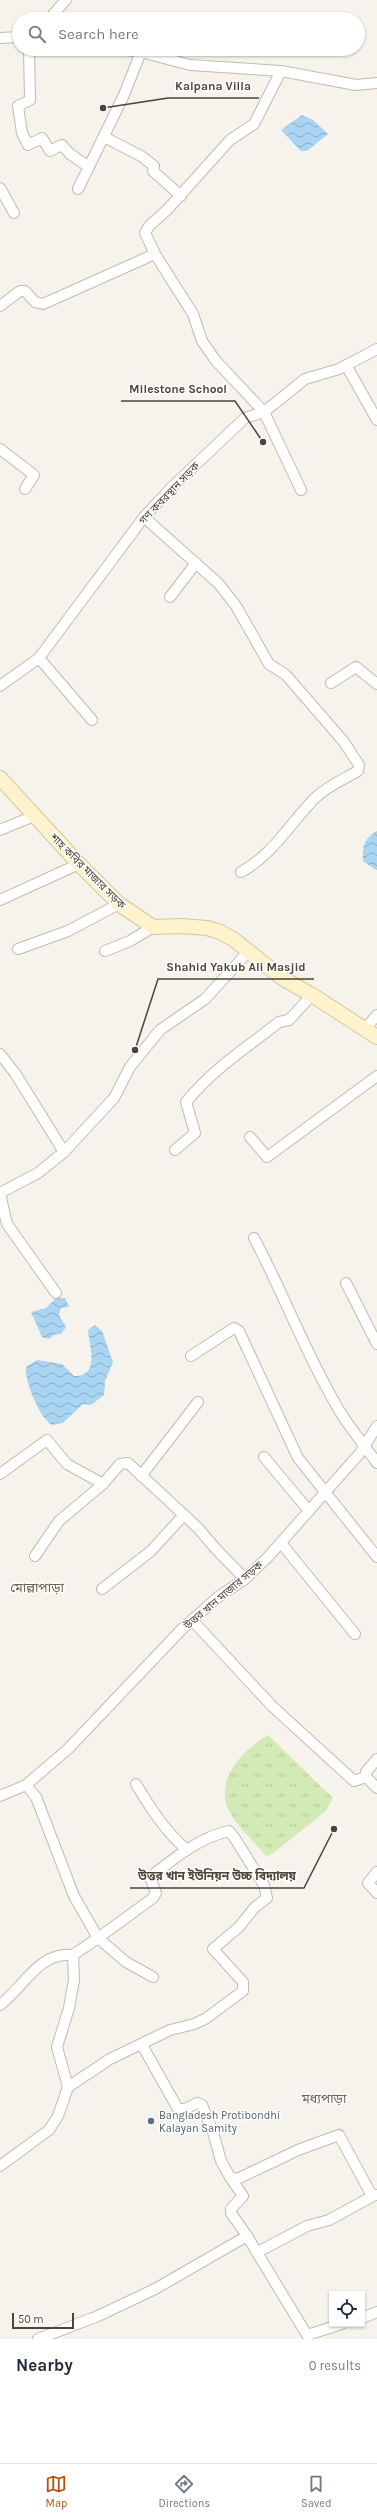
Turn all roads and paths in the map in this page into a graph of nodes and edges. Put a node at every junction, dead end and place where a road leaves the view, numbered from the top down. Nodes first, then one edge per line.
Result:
1 (66, 0) edge
2 (57, 12) edge
3 (12, 37) edge
4 (0, 38) edge
5 (29, 56) edge
6 (139, 56) edge
7 (156, 56) edge
8 (281, 71) junction
9 (377, 83) edge
10 (104, 138) junction
11 (89, 167) junction
12 (0, 188) edge
13 (78, 189) dead end
14 (181, 196) junction
15 (14, 213) dead end
16 (155, 254) junction
17 (0, 306) edge
18 (377, 349) edge
19 (346, 365) junction
20 (264, 412) junction
21 (377, 420) edge
22 (0, 449) edge
23 (25, 489) dead end
24 (301, 490) dead end
25 (144, 517) junction
26 (196, 563) junction
27 (170, 597) dead end
28 (39, 658) junction
29 (331, 683) dead end
30 (377, 684) edge
31 (0, 686) edge
32 (92, 720) dead end
33 (0, 778) edge
34 (34, 816) junction
35 (0, 830) edge
36 (79, 864) junction
37 (241, 872) dead end
38 (0, 900) edge
39 (119, 904) junction
40 (153, 927) junction
41 (18, 949) dead end
42 (105, 950) dead end
43 (248, 952) junction
44 (312, 995) junction
45 (377, 1015) edge
46 (365, 1029) junction
47 (377, 1037) edge
48 (0, 1054) edge
49 (377, 1076) edge
50 (250, 1137) dead end
51 (175, 1150) dead end
52 (64, 1152) junction
53 (254, 1238) dead end
54 (346, 1283) dead end
55 (56, 1293) dead end
56 (377, 1344) edge
57 (191, 1356) dead end
58 (198, 1402) dead end
59 (377, 1426) edge
60 (365, 1446) junction
61 (264, 1457) dead end
62 (377, 1462) edge
63 (0, 1474) edge
64 (142, 1476) junction
65 (103, 1484) junction
66 (325, 1493) junction
67 (309, 1511) junction
68 (183, 1516) junction
69 (281, 1542) junction
70 (34, 1556) dead end
71 (377, 1558) edge
72 (245, 1579) junction
73 (102, 1589) dead end
74 (192, 1620) junction
75 (355, 1634) dead end
76 (377, 1759) edge
77 (366, 1777) junction
78 (136, 1784) dead end
79 (26, 1785) junction
80 (377, 1788) edge
81 (0, 1795) edge
82 (187, 1850) junction
83 (377, 1872) edge
84 (377, 1893) edge
85 (98, 1938) junction
86 (73, 1955) junction
87 (153, 1978) dead end
88 (0, 2005) edge
89 (142, 2045) junction
90 (68, 2087) junction
91 (0, 2166) edge
92 (230, 2177) junction
93 (375, 2195) edge
94 (247, 2236) junction
95 (258, 2252) junction
96 (377, 2312) edge
97 (365, 2317) edge
98 (332, 2327) edge
99 (38, 2339) edge

1 - 2 street
3 - 4 street
5 - 11 street
6 - 10 street
7 - 8 street
8 - 9 street
8 - 14 street
10 - 11 street
10 - 14 street
11 - 13 street
12 - 15 street
14 - 16 street
16 - 17 street
16 - 20 street
18 - 19 street, গণ কবরস্থান সড়ক
19 - 20 street, গণ কবরস্থান সড়ক
19 - 21 street
20 - 24 street
20 - 25 street, গণ কবরস্থান সড়ক
22 - 23 street
25 - 26 street
25 - 28 street, গণ কবরস্থান সড়ক
26 - 27 street
26 - 37 street
28 - 31 street, গণ কবরস্থান সড়ক
28 - 32 street
29 - 30 street
33 - 34 main road, শাহ কবির মাজার সড়ক
34 - 35 street
34 - 36 main road, শাহ কবির মাজার সড়ক
36 - 38 street
36 - 39 main road, শাহ কবির মাজার সড়ক
39 - 40 main road, শাহ কবির মাজার সড়ক
39 - 41 street
40 - 42 street
40 - 43 main road
43 - 44 main road
43 - 52 street
44 - 46 main road
44 - 51 street
45 - 46 street
46 - 47 main road
48 - 52 street
49 - 50 street
52 - 55 street
53 - 60 street
54 - 56 street
57 - 66 street
58 - 64 street
59 - 60 street, উত্তর খান মাজার সড়ক
60 - 62 street
60 - 66 street, উত্তর খান মাজার সড়ক
61 - 67 street
63 - 65 street
64 - 65 street
64 - 68 street
65 - 70 street
66 - 67 street, উত্তর খান মাজার সড়ক
66 - 71 street
67 - 69 street, উত্তর খান মাজার সড়ক
68 - 72 street
68 - 73 street
69 - 72 street, উত্তর খান মাজার সড়ক
69 - 75 street
72 - 74 street, উত্তর খান মাজার সড়ক
74 - 77 street
74 - 79 street, উত্তর খান মাজার সড়ক
76 - 77 street
77 - 80 street
78 - 82 street
79 - 81 street, উত্তর খান মাজার সড়ক
79 - 85 street
82 - 85 street
82 - 89 street
83 - 84 street
85 - 86 street
85 - 87 street
86 - 88 street
86 - 90 street
89 - 90 street
89 - 92 street
90 - 91 street
92 - 93 street
92 - 94 street
93 - 95 street
94 - 95 street
94 - 99 street
95 - 98 street
96 - 97 street

